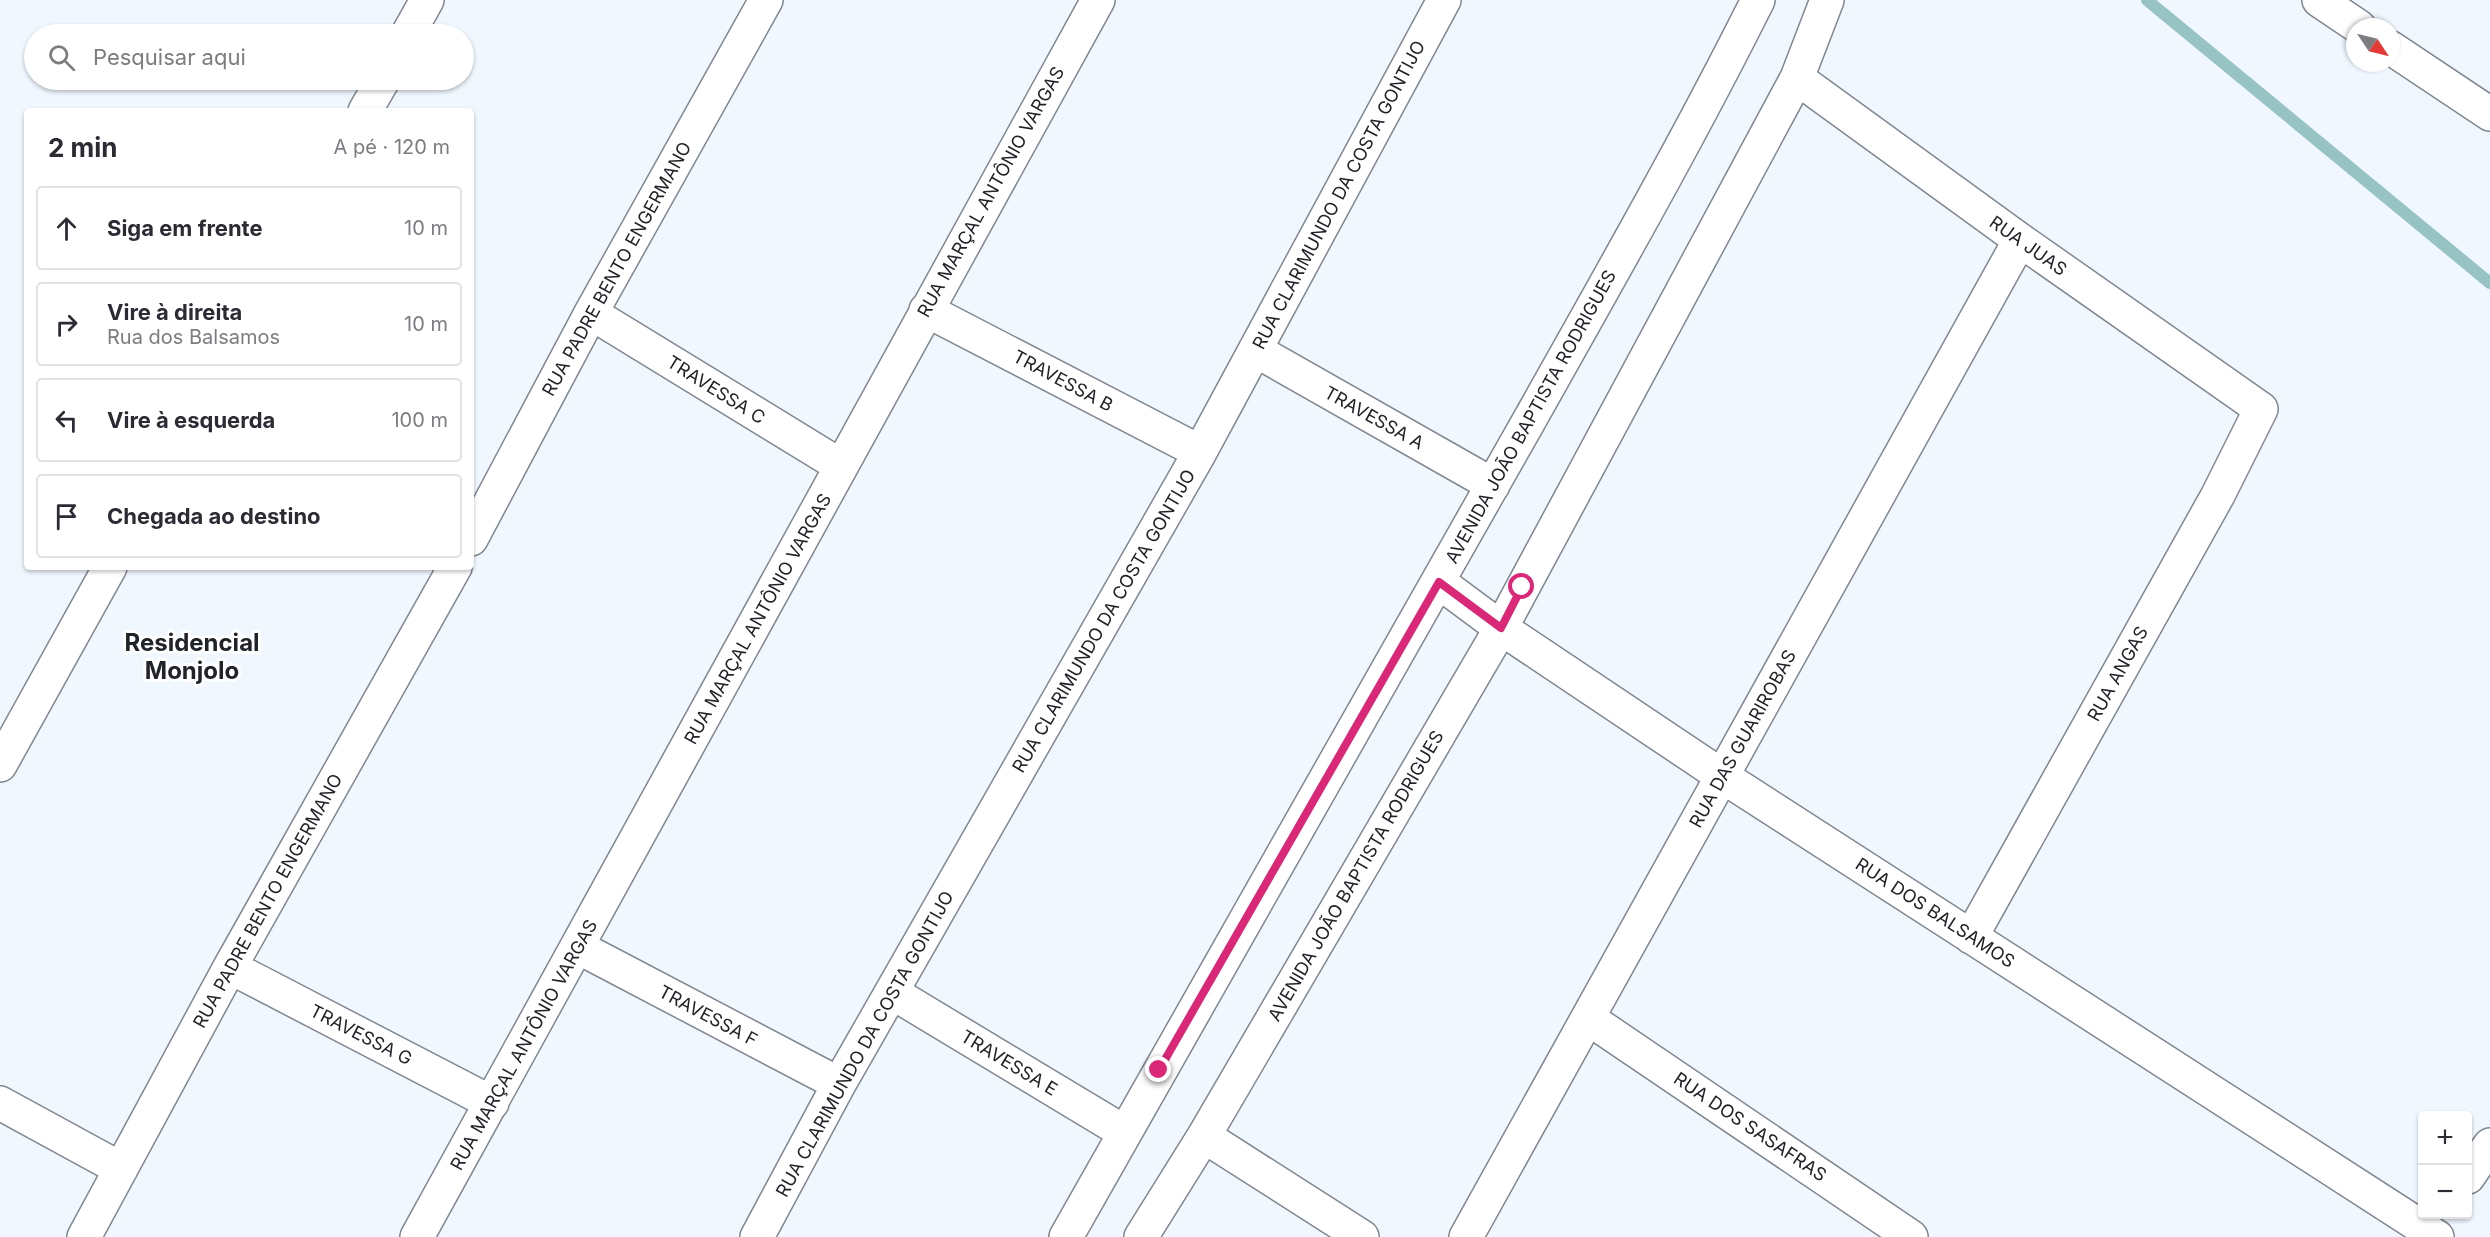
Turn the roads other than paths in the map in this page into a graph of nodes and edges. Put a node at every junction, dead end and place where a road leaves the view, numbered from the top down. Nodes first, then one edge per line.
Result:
1 (427, 0) edge
2 (766, 0) edge
3 (1098, 0) edge
4 (1444, 0) edge
5 (1758, 0) edge
6 (1827, 0) edge
7 (2319, 0) edge
8 (2346, 18) edge
9 (414, 24) edge
10 (2400, 54) edge
11 (1797, 78) junction
12 (377, 90) edge
13 (367, 108) edge
14 (2490, 114) edge
15 (2020, 240) junction
16 (926, 310) junction
17 (591, 313) junction
18 (1255, 350) junction
19 (2261, 409) joint
20 (1200, 452) junction
21 (841, 466) junction
22 (1493, 485) junction
23 (475, 523) edge
24 (108, 570) edge
25 (453, 570) edge
26 (1439, 582) junction
27 (1501, 628) junction
28 (0, 765) edge
29 (1722, 776) junction
30 (1971, 937) junction
31 (578, 947) junction
32 (230, 967) junction
33 (893, 993) junction
34 (1588, 1018) junction
35 (839, 1084) junction
36 (0, 1103) edge
37 (492, 1103) junction
38 (1124, 1132) junction
39 (1204, 1136) junction
40 (2490, 1145) edge
41 (121, 1169) junction
42 (2472, 1171) edge
43 (2433, 1230) edge
44 (84, 1237) edge
45 (417, 1237) edge
46 (757, 1237) edge
47 (1066, 1237) edge
48 (1141, 1237) edge
49 (1362, 1237) edge
50 (1466, 1237) edge
51 (1911, 1237) edge

1 - 9 street
2 - 17 street, RUA PADRE BENTO ENGERMANO
3 - 16 street, RUA MARÇAL ANTÔNIO VARGAS
4 - 18 street, RUA CLARIMUNDO DA COSTA GONTIJO
5 - 22 street, AVENIDA JOÃO BAPTISTA RODRIGUES
6 - 11 street, AVENIDA JOÃO BAPTISTA RODRIGUES
7 - 8 street
10 - 14 street
11 - 15 street, RUA JUAS
11 - 27 street, AVENIDA JOÃO BAPTISTA RODRIGUES
12 - 13 street
15 - 19 street, RUA JUAS
15 - 29 street, RUA DAS GUARIROBAS
16 - 20 street, TRAVESSA B
16 - 21 street, RUA MARÇAL ANTÔNIO VARGAS
17 - 21 street, TRAVESSA C
17 - 23 street, RUA PADRE BENTO ENGERMANO
18 - 20 street, RUA CLARIMUNDO DA COSTA GONTIJO
18 - 22 street, TRAVESSA A
19 - 30 street, RUA ANGAS
20 - 33 street, RUA CLARIMUNDO DA COSTA GONTIJO
21 - 31 street, RUA MARÇAL ANTÔNIO VARGAS
22 - 26 street, AVENIDA JOÃO BAPTISTA RODRIGUES
24 - 28 street
25 - 32 street, RUA PADRE BENTO ENGERMANO
26 - 27 street, RUA DOS BALSAMOS
26 - 38 street, AVENIDA JOÃO BAPTISTA RODRIGUES
27 - 29 street, RUA DOS BALSAMOS
27 - 39 street, AVENIDA JOÃO BAPTISTA RODRIGUES
29 - 30 street, RUA DOS BALSAMOS
29 - 34 street, RUA DAS GUARIROBAS
30 - 43 street, RUA DOS BALSAMOS
31 - 35 street, TRAVESSA F
31 - 37 street, RUA MARÇAL ANTÔNIO VARGAS
32 - 37 street, TRAVESSA G
32 - 41 street, RUA PADRE BENTO ENGERMANO
33 - 35 street, RUA CLARIMUNDO DA COSTA GONTIJO
33 - 38 street, TRAVESSA E
34 - 50 street, RUA DAS GUARIROBAS
34 - 51 street, RUA DOS SASAFRAS
35 - 46 street, RUA CLARIMUNDO DA COSTA GONTIJO
36 - 41 street
37 - 45 street, RUA MARÇAL ANTÔNIO VARGAS
38 - 47 street, AVENIDA JOÃO BAPTISTA RODRIGUES
39 - 48 street, AVENIDA JOÃO BAPTISTA RODRIGUES
39 - 49 street
40 - 42 street
41 - 44 street, RUA PADRE BENTO ENGERMANO

